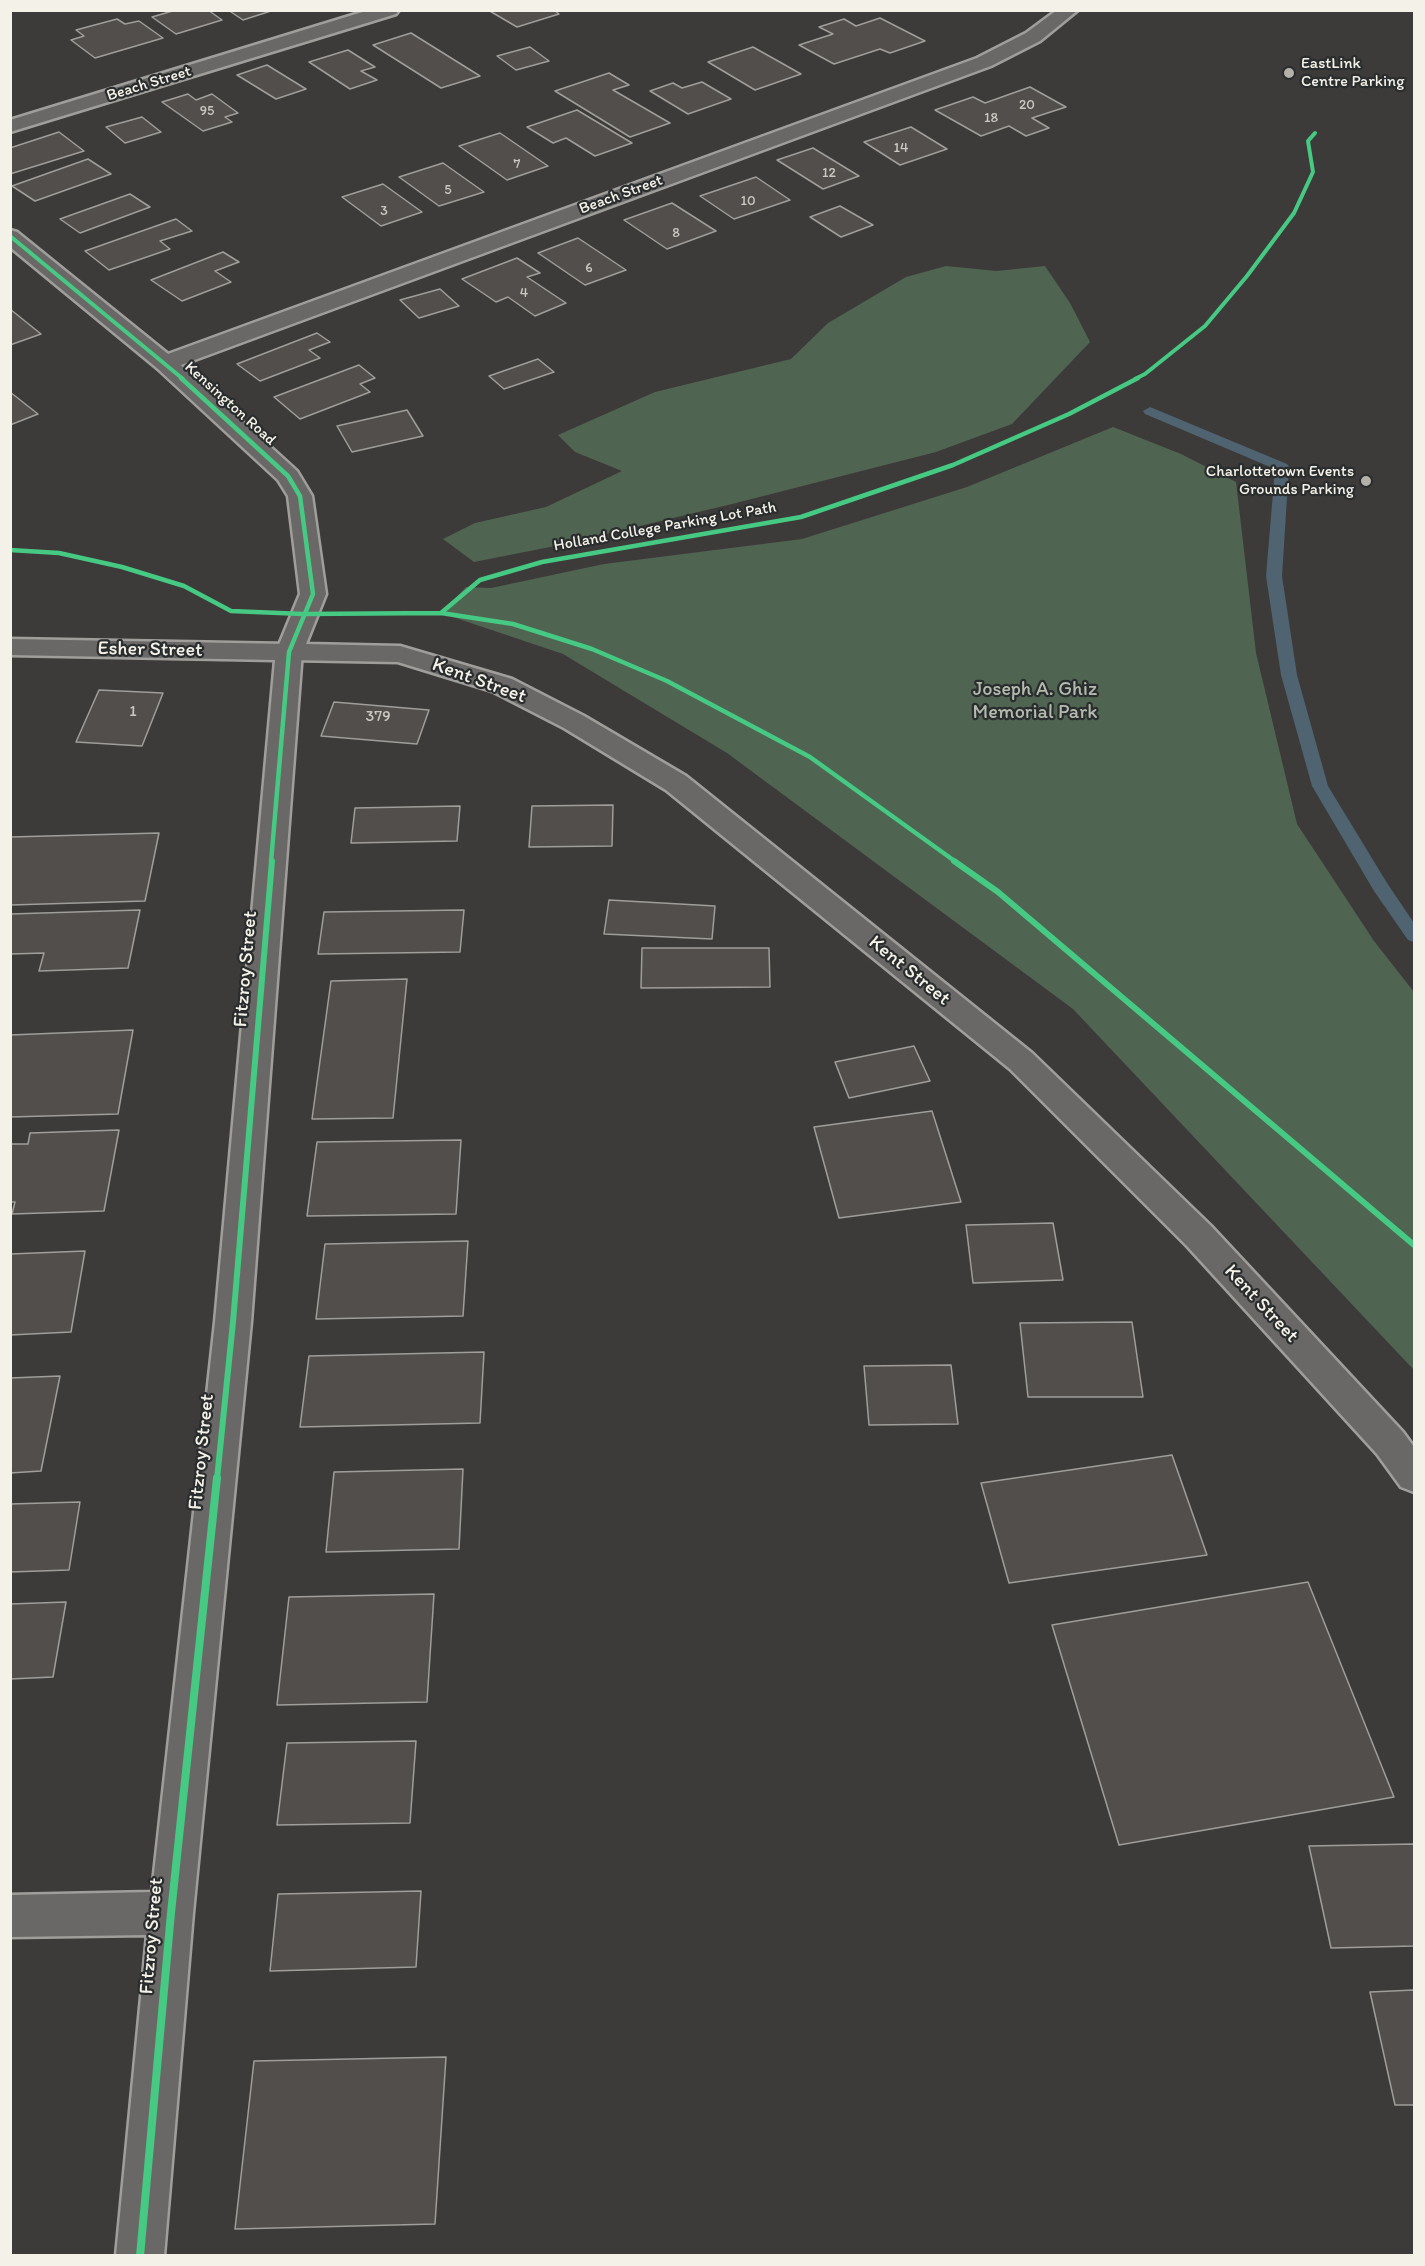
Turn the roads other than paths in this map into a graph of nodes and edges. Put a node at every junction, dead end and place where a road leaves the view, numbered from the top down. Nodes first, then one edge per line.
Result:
1 (390, 10) edge
2 (1069, 10) edge
3 (10, 126) edge
4 (10, 236) edge
5 (165, 363) junction
6 (10, 647) edge
7 (289, 651) junction
8 (1414, 1476) edge
9 (171, 1913) junction
10 (10, 1916) edge
11 (140, 2256) edge

1 - 3 street, Beach Street
2 - 5 street, Beach Street
4 - 5 street, Kensington Road
5 - 7 street, Kensington Road
6 - 7 street, Esher Street
7 - 8 street, Kent Street
7 - 9 street, Fitzroy Street
9 - 10 street
9 - 11 street, Fitzroy Street

